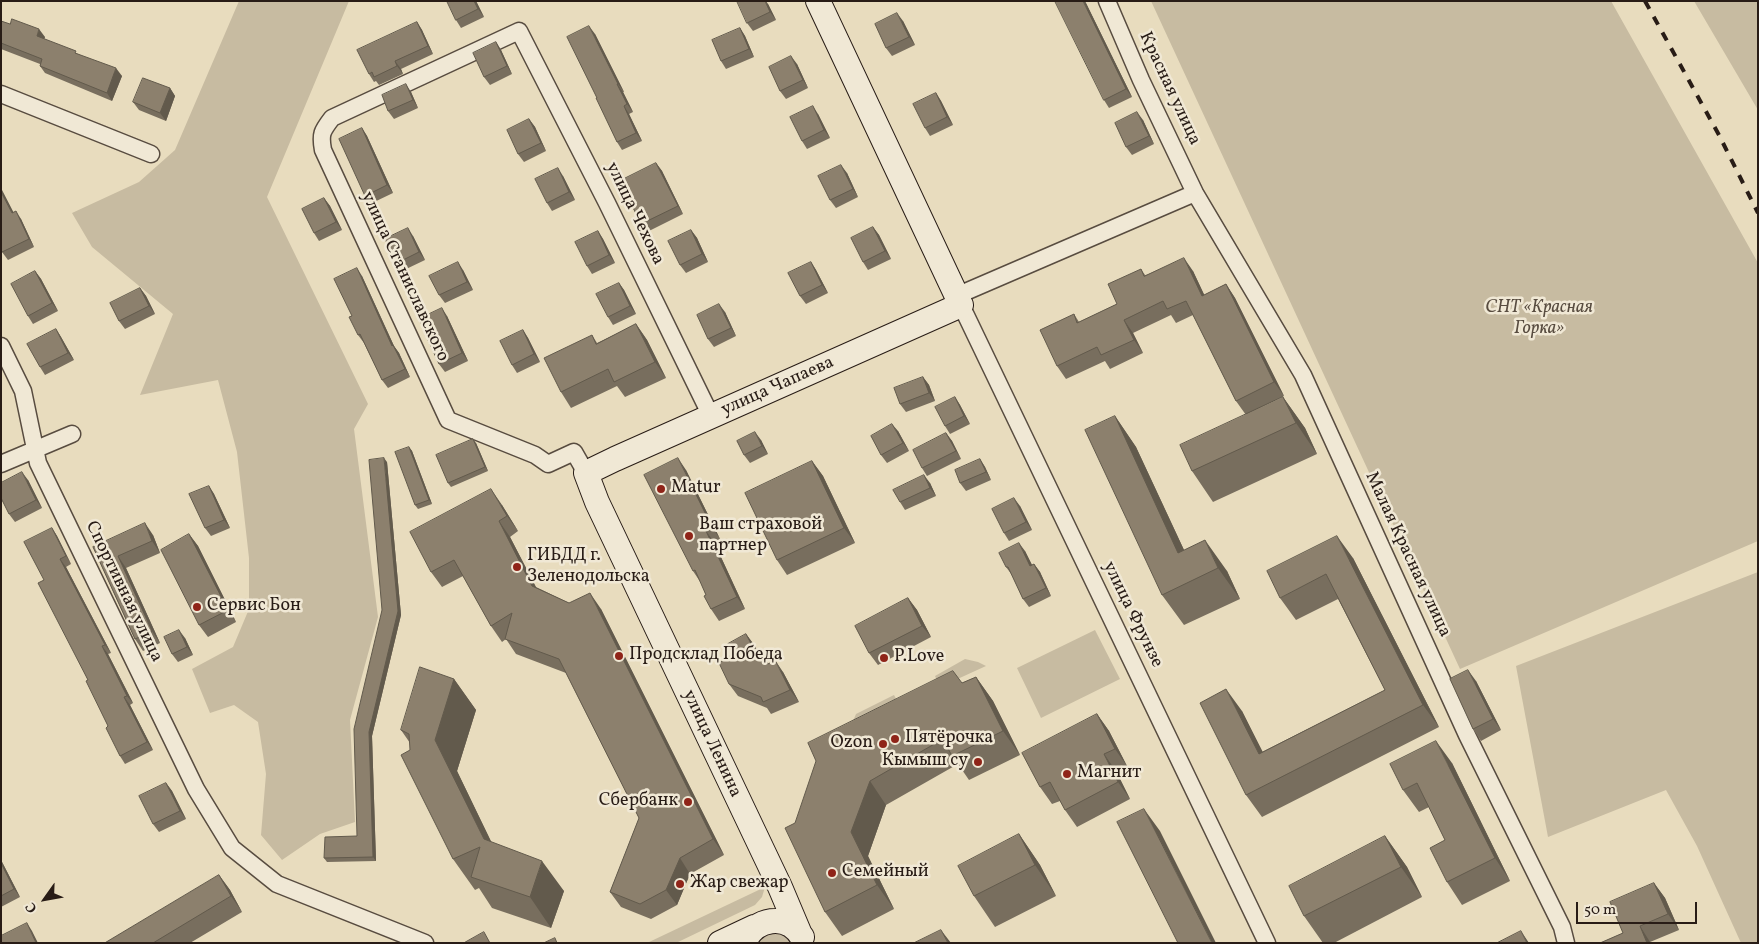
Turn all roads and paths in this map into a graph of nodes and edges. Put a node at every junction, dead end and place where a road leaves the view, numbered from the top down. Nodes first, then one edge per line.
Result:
1 (818, 1) edge
2 (1107, 1) edge
3 (1, 94) edge
4 (323, 150) joint
5 (151, 154) dead end
6 (1195, 193) junction
7 (958, 300) junction
8 (1, 346) edge
9 (711, 416) junction
10 (72, 434) dead end
11 (35, 450) junction
12 (1, 464) edge
13 (586, 473) junction
14 (780, 887) junction
15 (753, 931) edge
16 (803, 940) edge
17 (425, 943) edge
18 (720, 943) edge
19 (1268, 943) edge
20 (1566, 943) edge

1 - 7 street
2 - 6 street, Красная улица
3 - 5 street
4 - 9 street, улица Чехова
4 - 13 street, улица Станиславского
6 - 7 street, улица Чапаева
6 - 20 street, Малая Красная улица
7 - 9 street, улица Чапаева
7 - 19 street, улица Фрунзе
8 - 11 street, Спортивная улица
9 - 13 street, улица Чапаева
10 - 11 street
11 - 12 street
11 - 17 street, Спортивная улица
13 - 14 street, улица Ленина
14 - 15 street
14 - 16 street, улица Ленина
15 - 16 street
15 - 18 street

